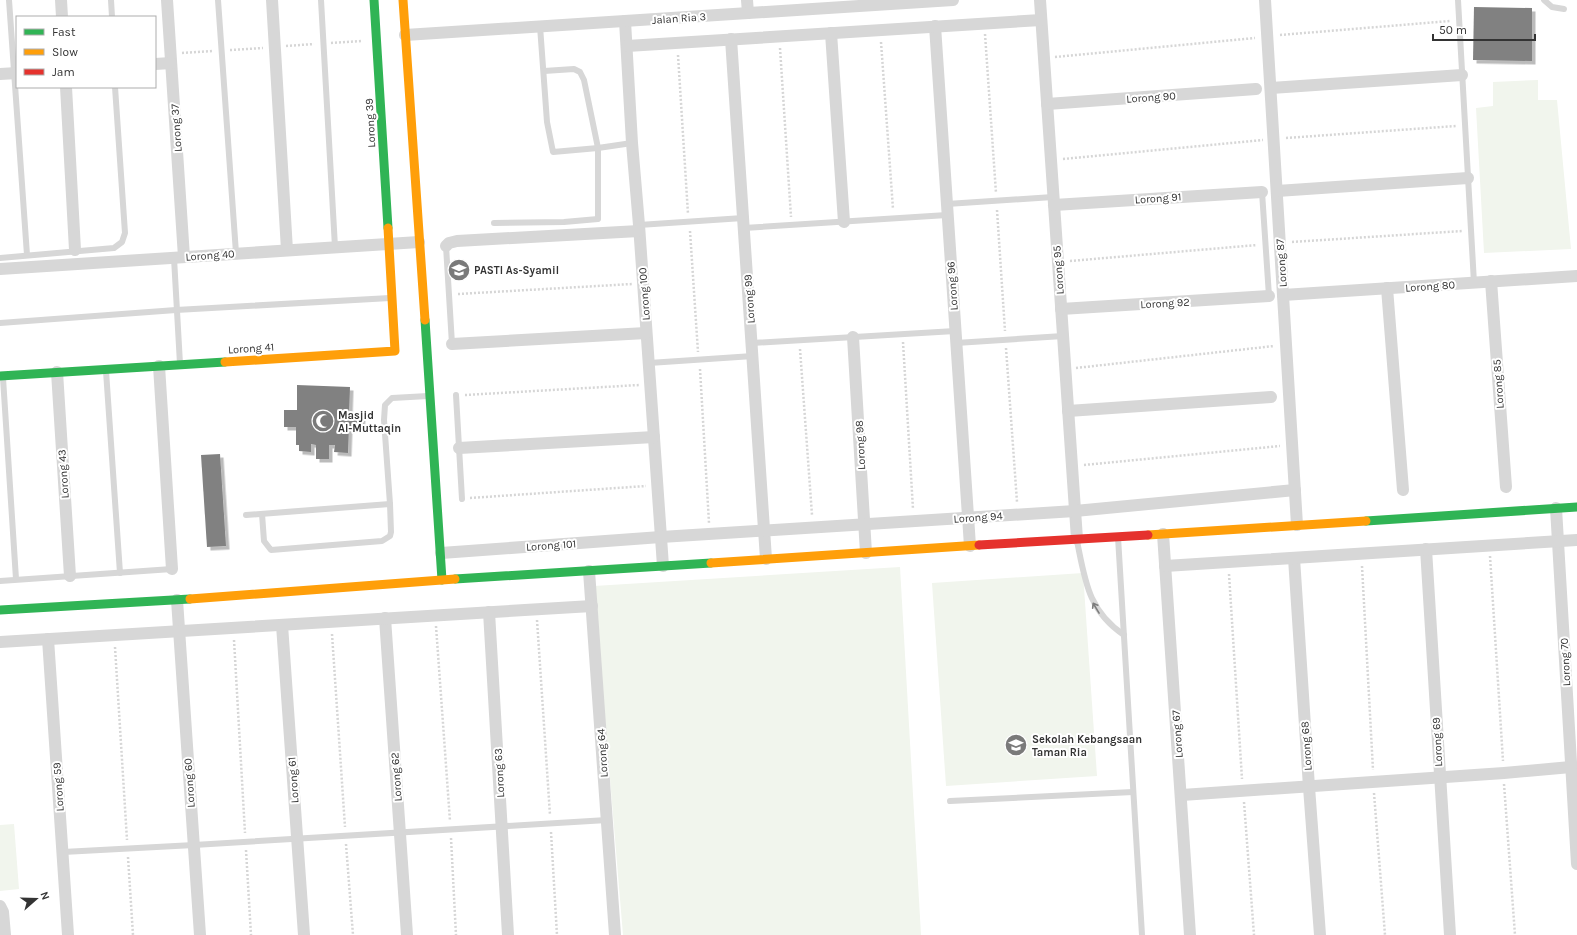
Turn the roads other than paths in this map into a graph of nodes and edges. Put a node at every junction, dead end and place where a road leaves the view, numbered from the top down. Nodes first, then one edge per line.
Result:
1 (9, 0) edge
2 (60, 0) edge
3 (111, 0) edge
4 (167, 0) edge
5 (218, 0) edge
6 (272, 0) edge
7 (320, 0) edge
8 (374, 0) edge
9 (747, 0) edge
10 (953, 0) edge
11 (1040, 0) edge
12 (1265, 0) edge
13 (1458, 0) edge
14 (1544, 0) edge
15 (403, 1) edge
16 (1564, 9) dead end
17 (748, 13) junction
18 (62, 16) edge
19 (112, 16) edge
20 (1041, 20) junction
21 (625, 21) junction
22 (540, 26) junction
23 (935, 26) junction
24 (831, 33) junction
25 (405, 35) junction
26 (731, 39) junction
27 (626, 46) junction
28 (172, 63) junction
29 (156, 64) edge
30 (544, 71) junction
31 (16, 73) edge
32 (0, 74) edge
33 (1462, 75) junction
34 (17, 88) edge
35 (66, 88) edge
36 (115, 88) edge
37 (1271, 88) junction
38 (1256, 89) dead end
39 (1047, 104) junction
40 (632, 143) junction
41 (598, 148) junction
42 (1468, 178) junction
43 (1277, 190) junction
44 (1262, 192) joint
45 (1054, 201) junction
46 (947, 210) junction
47 (844, 222) junction
48 (494, 223) dead end
49 (744, 223) junction
50 (639, 228) junction
51 (419, 242) junction
52 (388, 244) junction
53 (446, 246) joint
54 (335, 247) junction
55 (75, 250) junction
56 (287, 250) junction
57 (236, 254) junction
58 (27, 255) junction
59 (179, 257) junction
60 (0, 258) edge
61 (0, 269) edge
62 (1577, 276) edge
63 (1491, 282) junction
64 (1474, 283) junction
65 (1387, 288) junction
66 (1283, 295) junction
67 (1268, 296) joint
68 (392, 298) junction
69 (1061, 309) junction
70 (176, 310) junction
71 (0, 323) edge
72 (955, 331) junction
73 (646, 334) junction
74 (1063, 336) junction
75 (853, 337) junction
76 (752, 343) junction
77 (956, 343) junction
78 (452, 344) joint
79 (753, 356) junction
80 (648, 363) junction
81 (180, 365) junction
82 (159, 366) junction
83 (106, 370) junction
84 (57, 372) junction
85 (1, 376) edge
86 (456, 395) road end
87 (430, 396) junction
88 (1271, 397) dead end
89 (1068, 411) junction
90 (654, 437) junction
91 (459, 448) junction
92 (1506, 487) dead end
93 (1295, 490) junction
94 (1403, 490) dead end
95 (462, 499) road end
96 (390, 504) junction
97 (1577, 507) edge
98 (1556, 508) junction
99 (1075, 512) junction
100 (262, 514) junction
101 (246, 515) dead end
102 (968, 518) junction
103 (864, 524) junction
104 (1297, 525) junction
105 (764, 530) junction
106 (1163, 534) junction
107 (661, 536) junction
108 (1118, 536) junction
109 (1077, 539) junction
110 (1577, 540) edge
111 (1558, 541) junction
112 (970, 546) junction
113 (1426, 549) junction
114 (866, 553) junction
115 (441, 554) junction
116 (1294, 558) junction
117 (766, 559) junction
118 (663, 566) junction
119 (1165, 566) junction
120 (172, 569) joint
121 (589, 571) junction
122 (120, 573) junction
123 (70, 576) junction
124 (0, 580) edge
125 (16, 580) junction
126 (442, 580) junction
127 (177, 600) junction
128 (592, 606) junction
129 (0, 610) edge
130 (489, 612) junction
131 (385, 618) junction
132 (282, 625) junction
133 (179, 631) junction
134 (1124, 635) junction
135 (48, 639) junction
136 (0, 642) edge
137 (1571, 666) edge
138 (1571, 767) junction
139 (1439, 778) junction
140 (1309, 787) junction
141 (1133, 792) junction
142 (1182, 795) junction
143 (950, 801) dead end
144 (607, 820) junction
145 (502, 827) junction
146 (400, 832) junction
147 (297, 839) junction
148 (194, 845) junction
149 (62, 852) junction
150 (1577, 860) edge
151 (1577, 864) edge
152 (0, 906) edge
153 (5, 935) edge
154 (68, 935) edge
155 (200, 935) edge
156 (304, 935) edge
157 (407, 935) edge
158 (508, 935) edge
159 (615, 935) edge
160 (1142, 935) edge
161 (1190, 935) edge
162 (1320, 935) edge
163 (1450, 935) edge

1 - 31 lane
2 - 18 street
3 - 19 lane
4 - 28 street, Lorong 37
5 - 57 lane
6 - 56 street
7 - 54 lane
8 - 52 street, Lorong 39
9 - 17 street
10 - 17 street, Jalan Ria 3
11 - 20 street, Lorong 95
12 - 37 street, Lorong 87
13 - 33 lane
14 - 16 lane
15 - 25 street
17 - 21 street, Jalan Ria 3
20 - 23 street
20 - 39 street, Lorong 95
21 - 22 street, Jalan Ria 3
21 - 27 street, Lorong 100
22 - 25 street, Jalan Ria 3
22 - 30 lane
23 - 24 street
23 - 46 street, Lorong 96
24 - 26 street
24 - 47 street
25 - 51 street
26 - 27 street
26 - 49 street, Lorong 99
27 - 40 street, Lorong 100
28 - 29 street
28 - 59 street, Lorong 37
30 - 41 lane
30 - 41 lane
31 - 32 street
33 - 37 street
33 - 42 lane
34 - 58 lane
35 - 55 street
36 - 55 lane
37 - 43 street, Lorong 87
38 - 39 street, Lorong 90
39 - 45 street, Lorong 95
40 - 41 lane
40 - 50 street, Lorong 100
41 - 48 lane
42 - 43 street
42 - 64 lane
43 - 66 street, Lorong 87
44 - 45 street, Lorong 91
44 - 67 lane
45 - 46 lane
45 - 69 street, Lorong 95
46 - 47 lane
46 - 72 street, Lorong 96
47 - 49 lane
49 - 50 lane
49 - 76 street, Lorong 99
50 - 53 street
50 - 73 street, Lorong 100
51 - 52 street, Lorong 40
51 - 87 street
52 - 54 street, Lorong 40
52 - 68 street, Lorong 41
53 - 78 lane
54 - 56 street, Lorong 40
55 - 58 lane
56 - 57 street, Lorong 40
57 - 59 street, Lorong 40
58 - 60 lane
59 - 61 street, Lorong 40
59 - 70 lane
62 - 63 street, Lorong 80
63 - 64 street, Lorong 80
63 - 92 street, Lorong 85
64 - 65 street, Lorong 80
65 - 66 street, Lorong 80
65 - 94 street
66 - 93 street, Lorong 87
67 - 69 street, Lorong 92
68 - 70 lane
68 - 81 street, Lorong 41
69 - 74 street, Lorong 95
70 - 71 lane
70 - 81 lane
72 - 75 lane
72 - 77 street, Lorong 96
73 - 78 street
73 - 80 street, Lorong 100
74 - 77 lane
74 - 89 street, Lorong 95
75 - 76 lane
75 - 103 street, Lorong 98
76 - 79 street, Lorong 99
77 - 102 street, Lorong 96
79 - 80 lane
79 - 105 street, Lorong 99
80 - 90 street, Lorong 100
81 - 82 street, Lorong 41
82 - 83 street, Lorong 41
82 - 120 street
83 - 84 street, Lorong 41
83 - 122 lane
84 - 85 street, Lorong 41
84 - 123 street, Lorong 43
85 - 125 lane
86 - 91 lane
87 - 96 lane
87 - 115 street
88 - 89 street
89 - 99 street, Lorong 95
90 - 91 street
90 - 107 street, Lorong 100
91 - 95 lane
93 - 99 street, Lorong 94
93 - 104 street, Lorong 87
96 - 100 lane
96 - 100 lane
97 - 98 street
98 - 104 street
98 - 111 street, Lorong 70
99 - 102 street, Lorong 94
99 - 109 street, Lorong 95
100 - 101 lane
102 - 103 street, Lorong 94
102 - 112 street, Lorong 96
103 - 105 street, Lorong 94
103 - 114 street, Lorong 98
104 - 106 street
105 - 107 street, Lorong 94
105 - 117 street, Lorong 99
106 - 108 street
106 - 119 street, Lorong 67
107 - 115 street, Lorong 101
107 - 118 street, Lorong 100
108 - 109 street
108 - 134 lane
109 - 112 street
134 -> 109 lane
110 - 111 street
111 - 113 street
111 - 137 street, Lorong 70
112 - 114 street
113 - 116 street
113 - 139 street, Lorong 69
114 - 117 street
115 - 126 street
116 - 119 street
116 - 140 street, Lorong 68
117 - 118 street
118 - 121 street
119 - 142 street, Lorong 67
120 - 122 lane
121 - 126 street
121 - 128 street, Lorong 64
122 - 123 lane
123 - 125 lane
124 - 125 lane
126 - 127 street
127 - 129 street
127 - 133 street, Lorong 60
128 - 130 street
128 - 144 street, Lorong 64
130 - 131 street
130 - 145 street, Lorong 63
131 - 132 street
131 - 146 street, Lorong 62
132 - 133 street
132 - 147 street, Lorong 61
133 - 135 street
133 - 148 street, Lorong 60
134 - 141 lane
135 - 136 street
135 - 149 street, Lorong 59
137 - 138 street, Lorong 70
138 - 139 street
138 - 150 street, Lorong 70
139 - 140 street
139 - 163 street, Lorong 69
140 - 142 street
140 - 162 street, Lorong 68
141 - 143 lane
141 - 160 lane
142 - 161 street, Lorong 67
144 - 145 lane
144 - 159 street, Lorong 64
145 - 146 lane
145 - 158 street, Lorong 63
146 - 147 lane
146 - 157 street, Lorong 62
147 - 148 lane
147 - 156 street, Lorong 61
148 - 149 lane
148 - 155 street, Lorong 60
149 - 154 street, Lorong 59
150 - 151 street, Lorong 70
152 - 153 street

